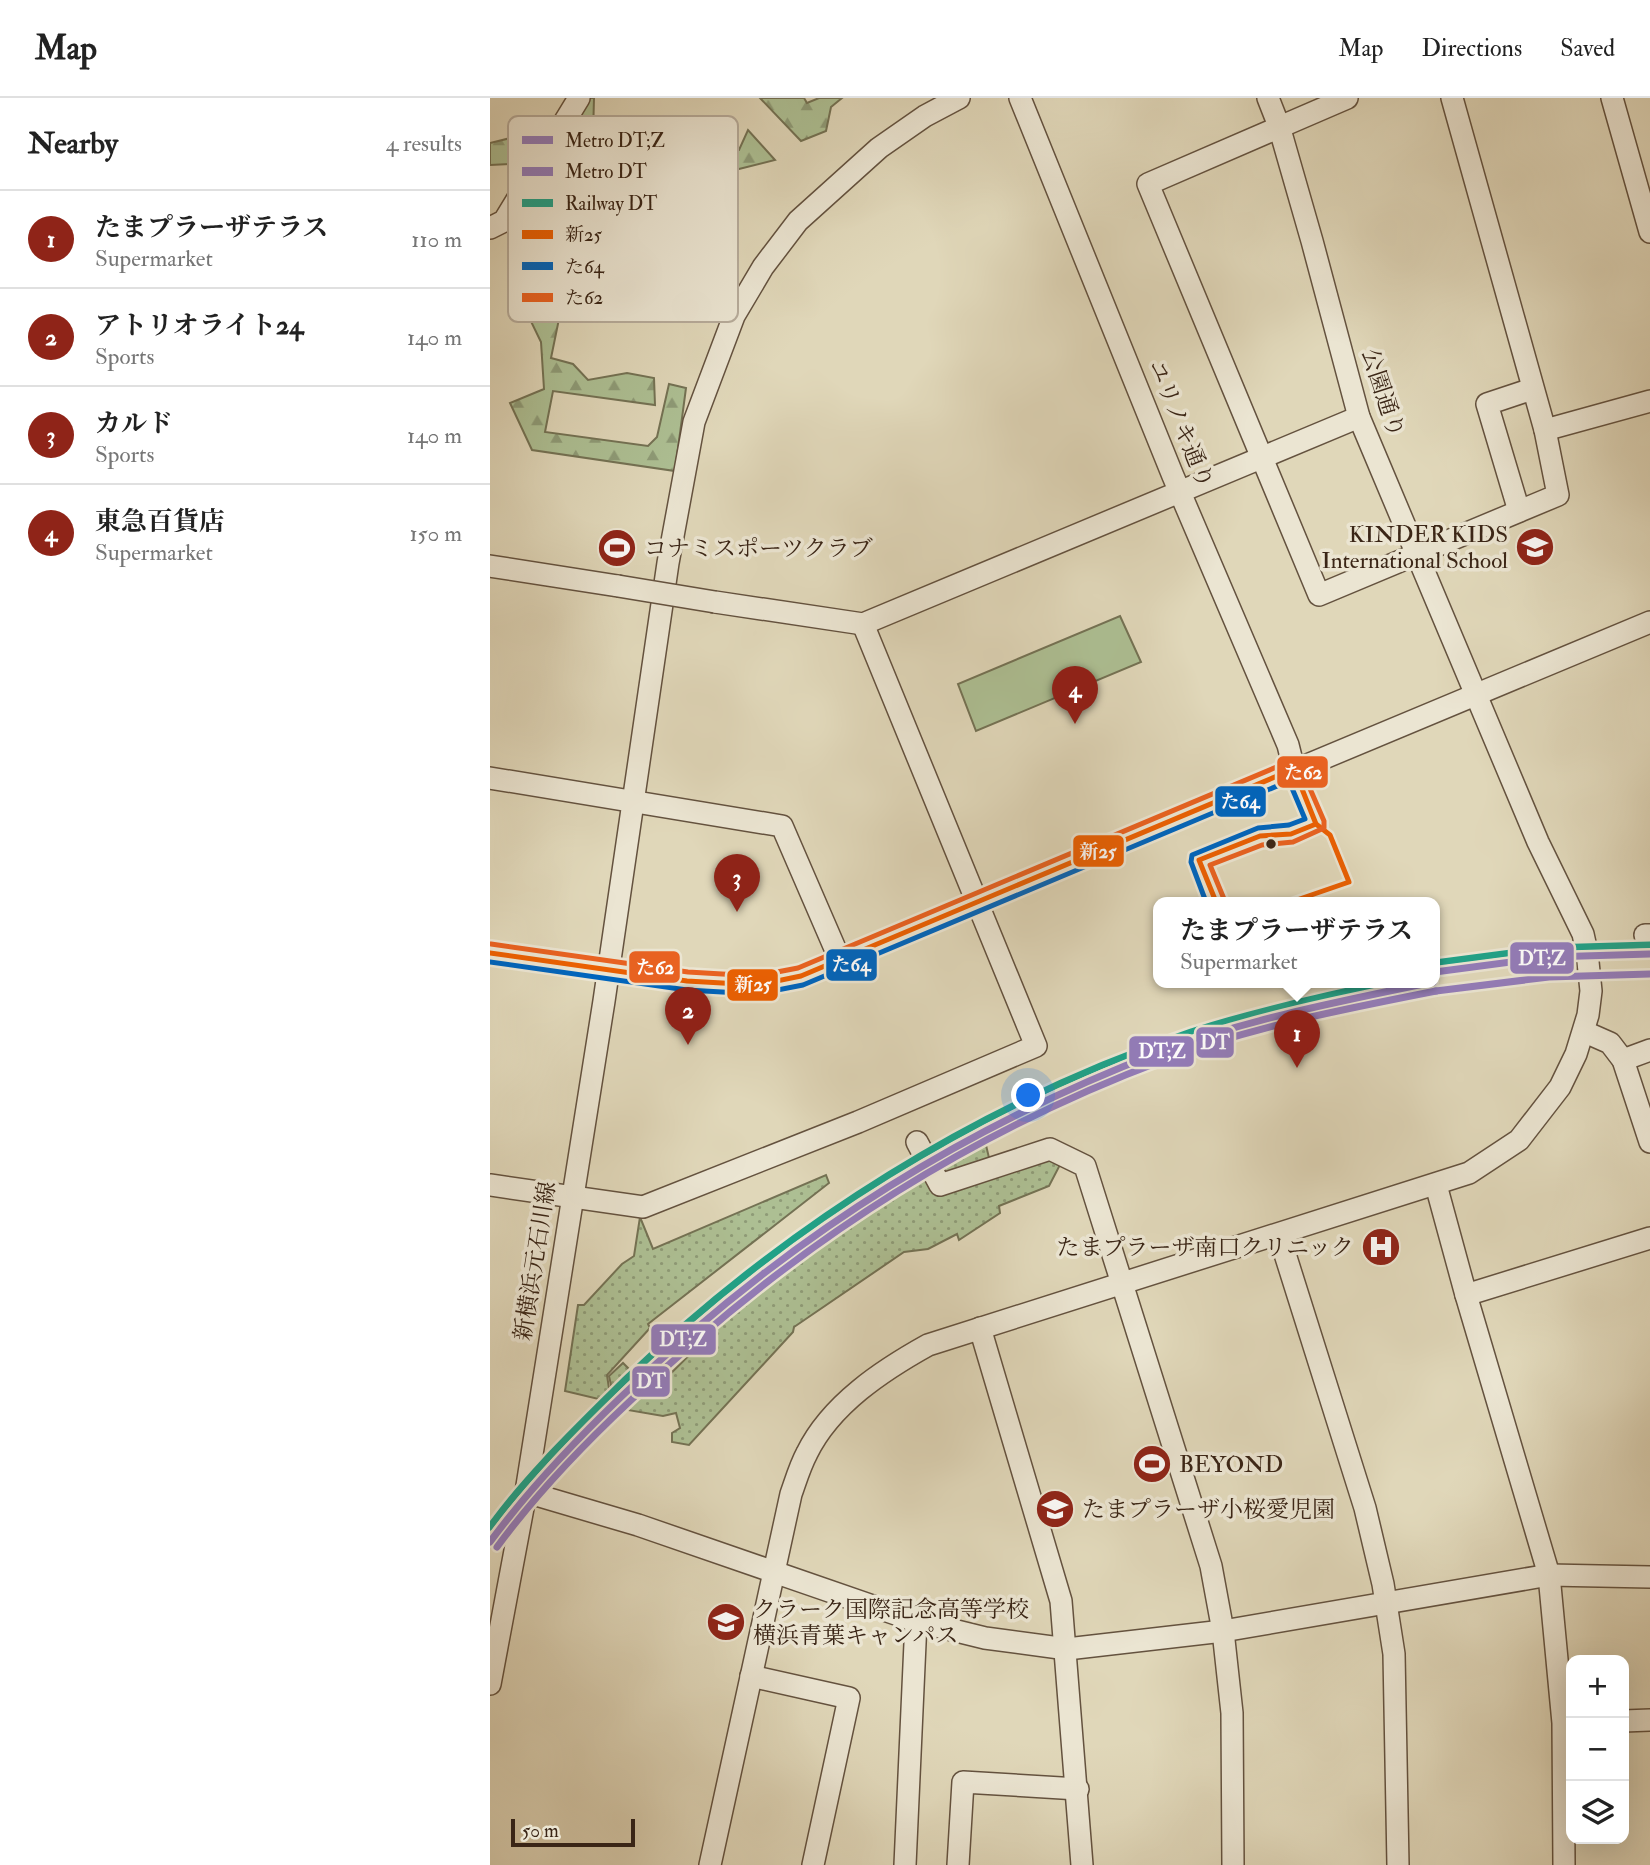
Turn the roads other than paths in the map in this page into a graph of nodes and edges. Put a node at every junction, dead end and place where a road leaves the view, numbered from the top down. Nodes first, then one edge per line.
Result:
1 (579, 98) edge
2 (959, 98) edge
3 (1020, 98) edge
4 (1268, 98) edge
5 (1347, 98) edge
6 (1452, 98) edge
7 (1612, 98) edge
8 (568, 116) edge
9 (1279, 126) junction
10 (508, 213) edge
11 (490, 228) edge
12 (1650, 232) edge
13 (738, 309) edge
14 (732, 322) edge
15 (1532, 389) junction
16 (1650, 401) edge
17 (1359, 416) junction
18 (1545, 430) junction
19 (1262, 458) junction
20 (1180, 491) junction
21 (1519, 511) junction
22 (1419, 553) junction
23 (490, 566) edge
24 (1650, 622) edge
25 (863, 624) junction
26 (1475, 694) junction
27 (1294, 769) junction
28 (490, 778) edge
29 (634, 802) junction
30 (977, 901) junction
31 (490, 953) edge
32 (840, 960) junction
33 (608, 969) junction
34 (1585, 1031) junction
35 (1650, 1050) edge
36 (1623, 1060) junction
37 (917, 1142) dead end
38 (1650, 1142) edge
39 (490, 1185) edge
40 (1436, 1185) junction
41 (572, 1198) junction
42 (1279, 1235) junction
43 (1650, 1238) edge
44 (1121, 1285) junction
45 (1466, 1295) junction
46 (980, 1328) junction
47 (526, 1492) junction
48 (772, 1572) junction
49 (1549, 1575) junction
50 (1650, 1577) edge
51 (1386, 1602) junction
52 (916, 1621) junction
53 (1223, 1631) junction
54 (1068, 1649) junction
55 (751, 1676) junction
56 (490, 1684) edge
57 (1566, 1718) edge
58 (1650, 1720) edge
59 (1629, 1721) edge
60 (1566, 1770) edge
61 (1078, 1789) junction
62 (710, 1865) edge
63 (813, 1865) edge
64 (905, 1865) edge
65 (958, 1865) edge
66 (1082, 1865) edge
67 (1233, 1865) edge
68 (1398, 1865) edge
69 (1564, 1865) edge

1 - 8 street
2 - 13 street, 新横浜元石川線
3 - 20 street, ユリノキ通り
4 - 9 street, 公園通り
5 - 9 street
6 - 15 street
7 - 12 street
9 - 17 street, 公園通り
9 - 19 street
10 - 11 street
14 - 29 street, 新横浜元石川線
15 - 18 street
15 - 21 street
16 - 18 street
17 - 19 street
17 - 22 street, 公園通り
18 - 21 street
19 - 20 street
19 - 22 street
20 - 25 street
20 - 27 street, ユリノキ通り
21 - 22 street
22 - 26 street, 公園通り
23 - 25 street, bridge
24 - 26 street
25 - 30 street
26 - 27 street
26 - 34 street, 公園通り
27 - 30 street
28 - 29 street
29 - 32 street
29 - 33 street, 新横浜元石川線
30 - 32 street
30 - 41 street
31 - 33 street
32 - 33 street
33 - 41 street, 新横浜元石川線
34 - 36 street
34 - 40 street, 公園通り
35 - 36 street
36 - 38 street
37 - 44 street
39 - 41 street
40 - 42 street, 公園通り
40 - 45 street
41 - 47 street, 新横浜元石川線
42 - 44 street, 公園通り
42 - 51 street
43 - 45 street
44 - 46 street, 公園通り
44 - 53 street
45 - 49 street
46 - 48 street, 公園通り
46 - 54 street
47 - 48 street
47 - 56 street, 新横浜元石川線
48 - 52 street
48 - 55 street, 公園通り
49 - 50 street
49 - 51 street
49 - 57 street
51 - 53 street
51 - 68 street
52 - 54 street
52 - 64 street
53 - 54 street
53 - 67 street
54 - 61 street
55 - 62 street, 公園通り
55 - 63 street
58 - 59 street
60 - 69 street
61 - 65 street
61 - 66 street

